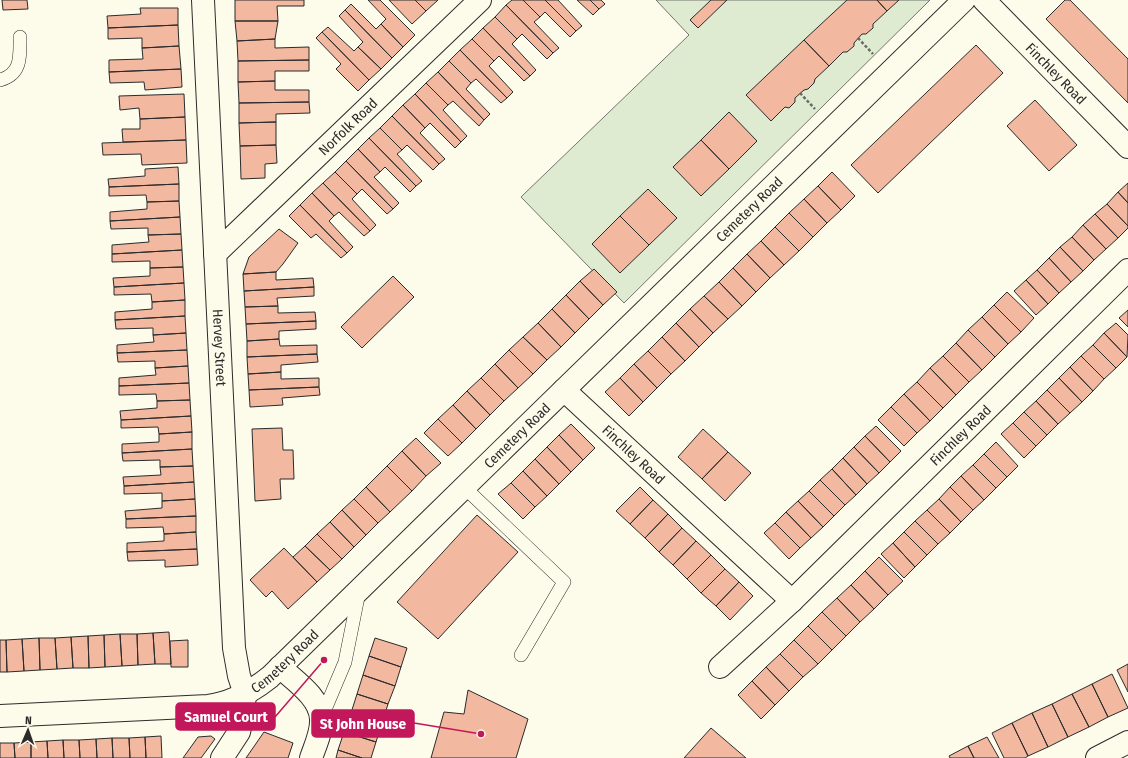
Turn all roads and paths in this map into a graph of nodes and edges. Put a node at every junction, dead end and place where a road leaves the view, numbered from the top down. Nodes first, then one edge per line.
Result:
1 (204, 0) edge
2 (480, 0) edge
3 (964, 0) edge
4 (984, 0) edge
5 (20, 37) dead end
6 (858, 38) dead end
7 (874, 55) dead end
8 (0, 80) edge
9 (800, 93) dead end
10 (816, 110) dead end
11 (1128, 147) edge
12 (215, 254) junction
13 (1128, 270) edge
14 (564, 390) junction
15 (464, 487) junction
16 (359, 591) junction
17 (792, 601) junction
18 (521, 655) dead end
19 (280, 667) junction
20 (720, 667) dead end
21 (245, 694) junction
22 (0, 716) edge
23 (321, 719) junction
24 (1128, 742) edge
25 (222, 758) edge
26 (311, 758) edge
27 (1097, 758) edge

1 - 12 street, Hervey Street
2 - 12 street, Norfolk Road
3 - 14 street, Cemetery Road
4 - 11 street, Finchley Road
5 - 8 lane
6 - 7 path
9 - 10 path
12 - 21 street, Hervey Street
13 - 17 street, Finchley Road
14 - 15 street, Cemetery Road
14 - 17 street, Finchley Road
15 - 16 street, Cemetery Road
15 - 18 lane
16 - 19 street, Cemetery Road
16 - 23 lane
17 - 20 street, Finchley Road
19 - 21 street, Cemetery Road
19 - 23 street
21 - 22 street, Cemetery Road
21 - 25 street
23 - 26 street
24 - 27 street

